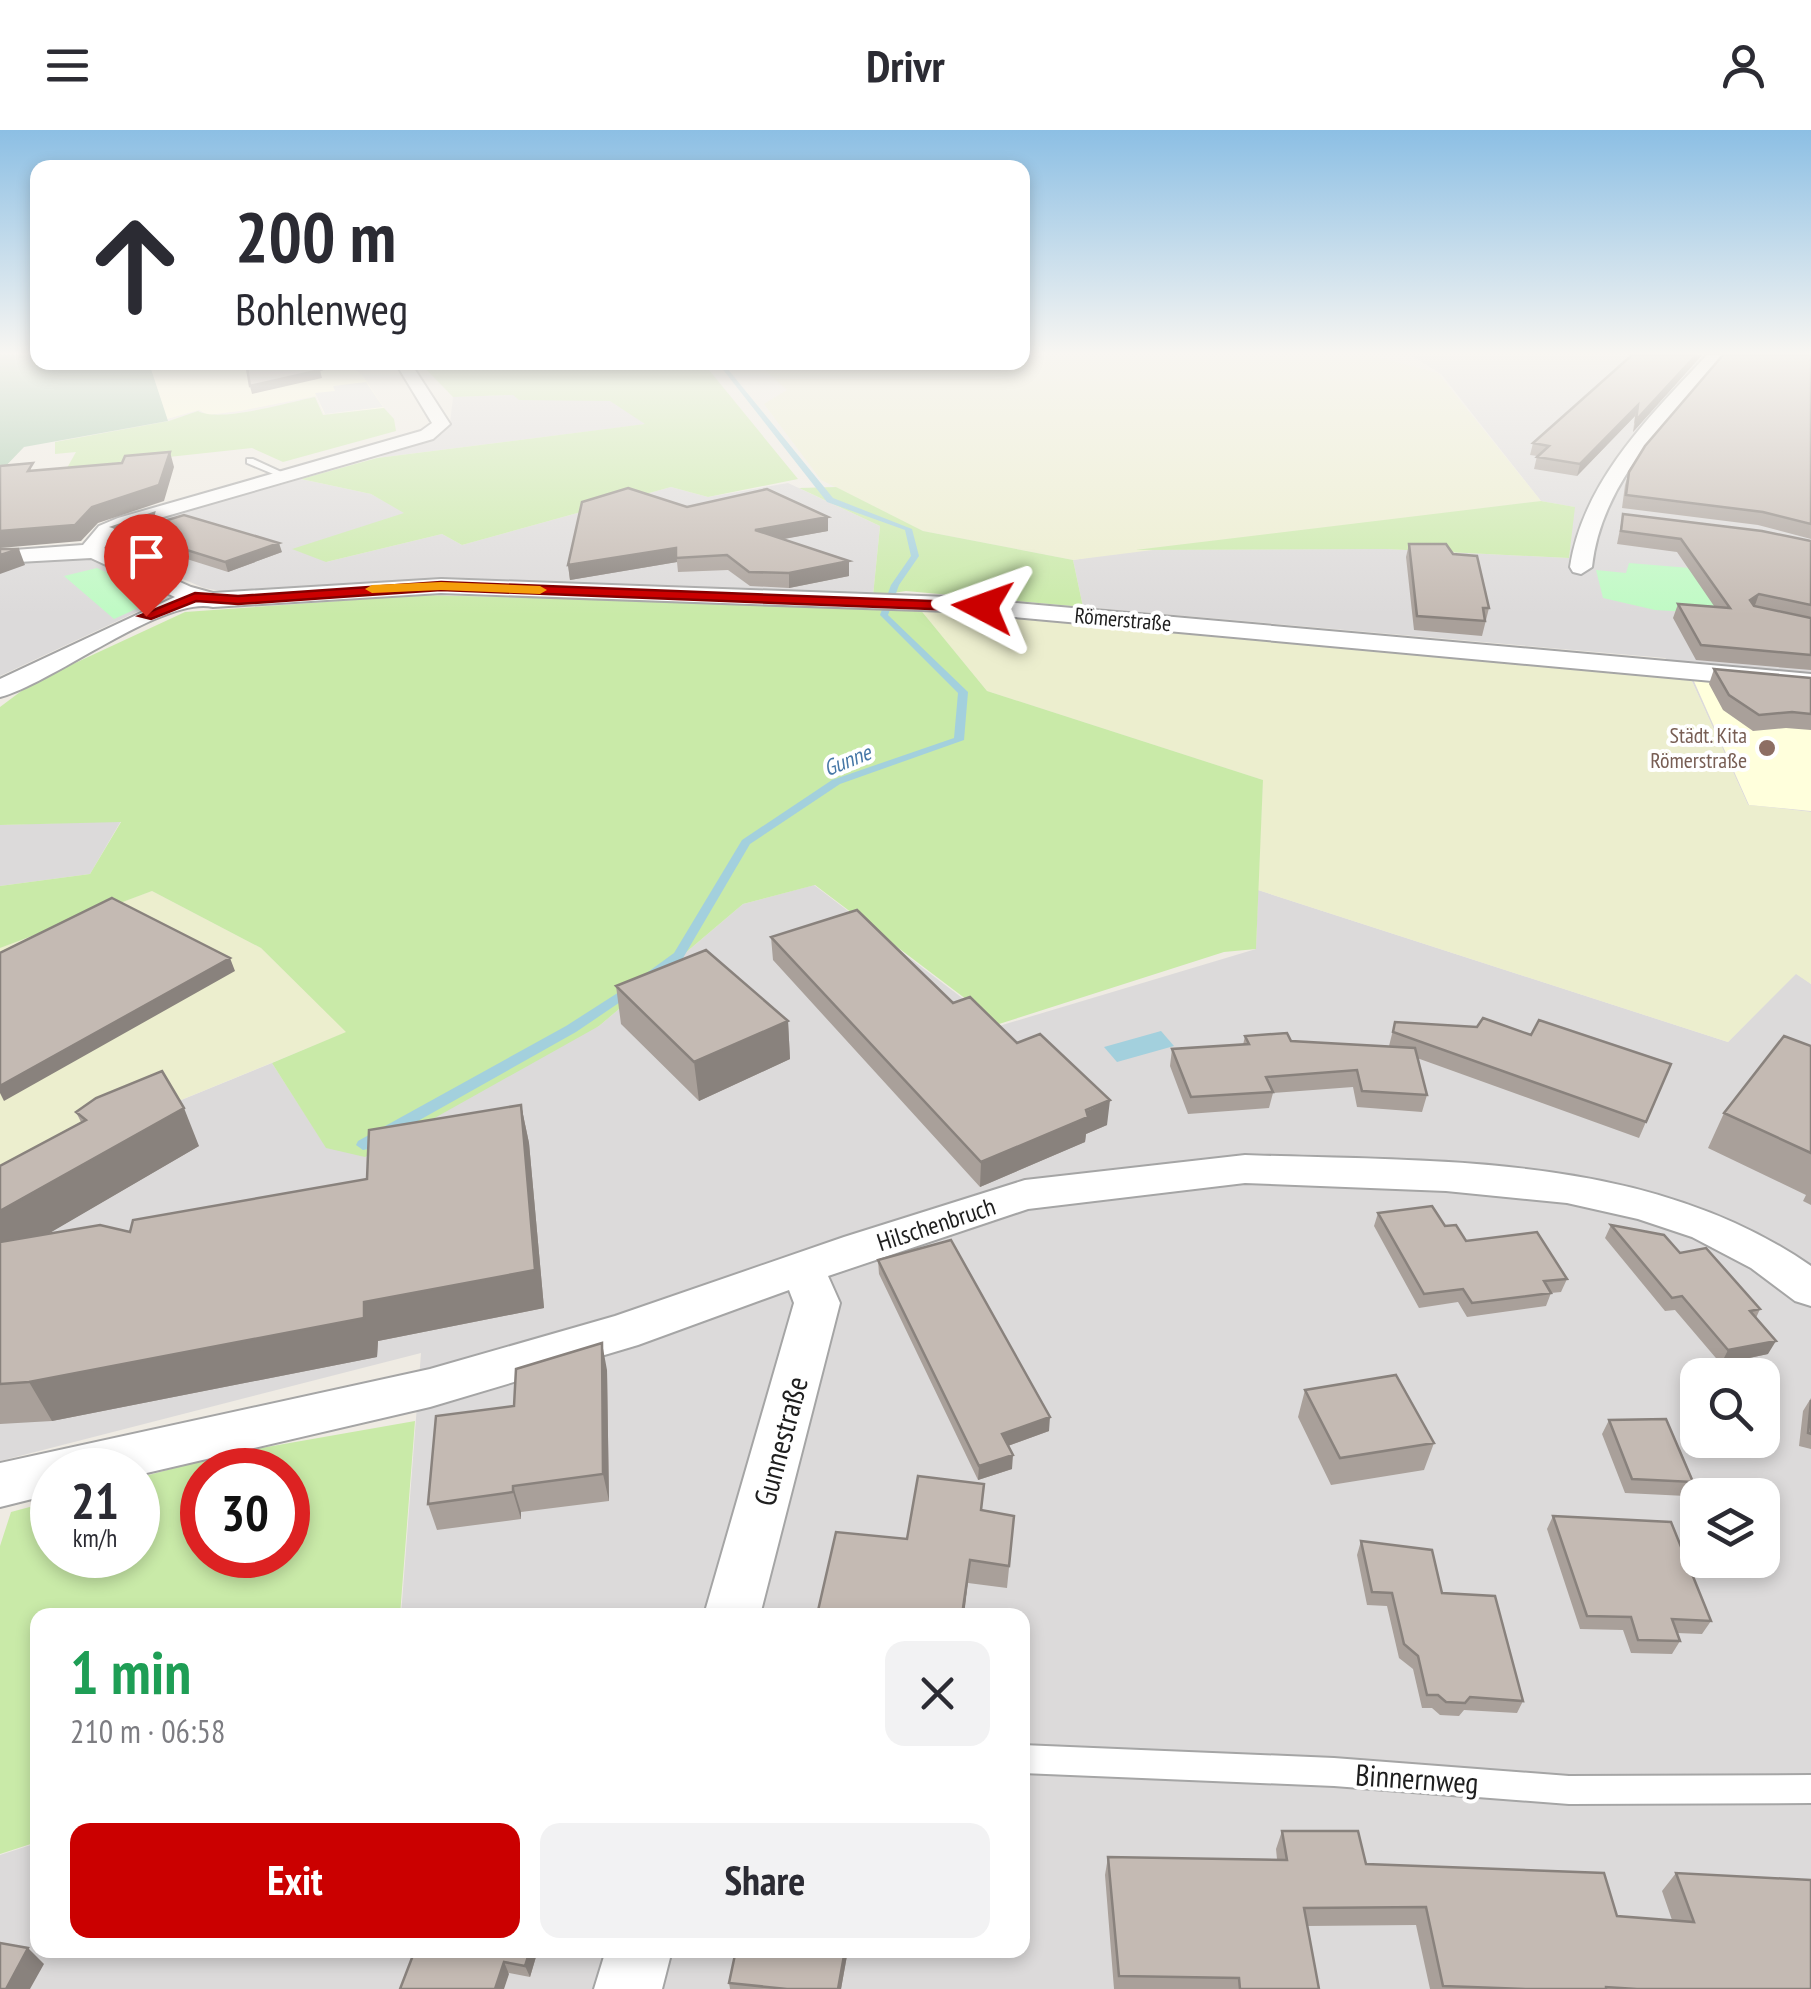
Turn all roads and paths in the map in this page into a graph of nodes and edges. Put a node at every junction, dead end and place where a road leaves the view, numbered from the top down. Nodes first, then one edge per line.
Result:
1 (410, 442) edge
2 (1640, 442) edge
3 (250, 461) dead end
4 (286, 476) junction
5 (94, 551) junction
6 (0, 556) edge
7 (1581, 567) dead end
8 (195, 597) junction
9 (1811, 682) edge
10 (0, 690) edge
11 (803, 1268) junction
12 (1811, 1290) edge
13 (160, 1449) edge
14 (30, 1478) edge
15 (0, 1485) edge
16 (734, 1608) edge
17 (1030, 1759) edge
18 (1811, 1789) edge
19 (637, 1958) edge
20 (628, 1989) edge

1 - 4 street
2 - 7 street
3 - 4 lane
4 - 5 street
5 - 6 street
5 - 8 street
8 - 9 street, Römerstraße
8 - 10 street
11 - 12 street, Hilschenbruch
11 - 13 street, Hilschenbruch
11 - 16 street, Gunnestraße
14 - 15 street
17 - 18 lane, Binnernweg
19 - 20 street

